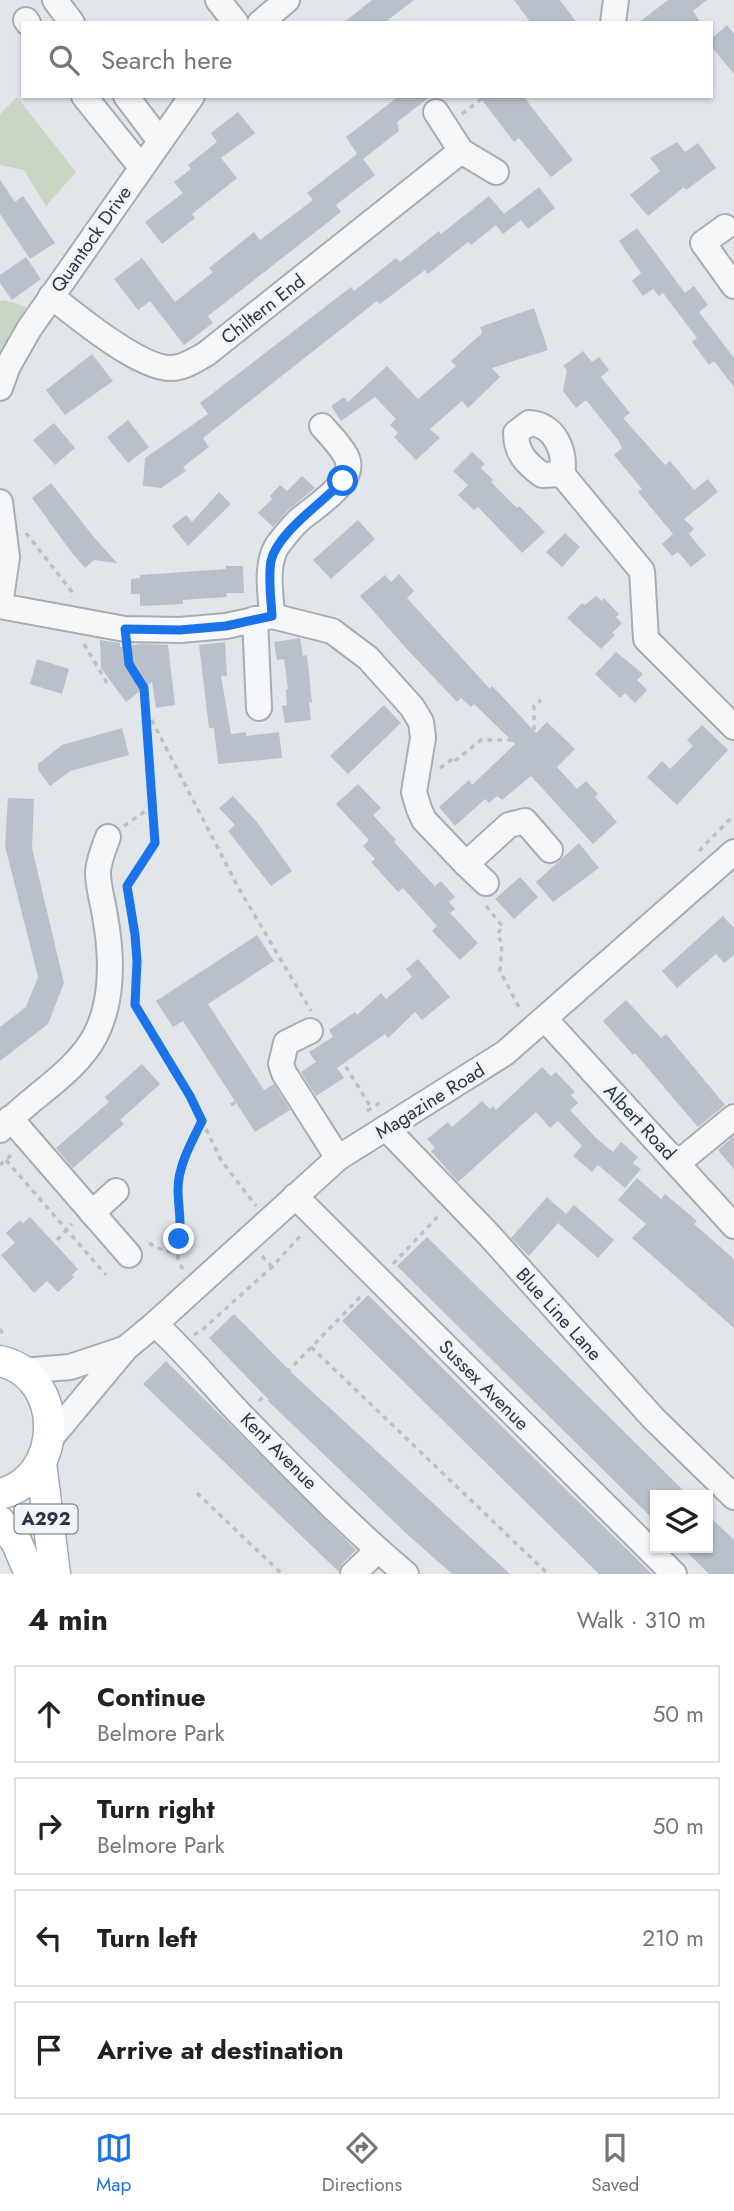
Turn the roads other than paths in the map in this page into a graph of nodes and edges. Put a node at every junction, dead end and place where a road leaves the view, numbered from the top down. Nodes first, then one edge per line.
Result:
1 (55, 0) edge
2 (218, 0) edge
3 (287, 0) edge
4 (616, 0) edge
5 (71, 21) edge
6 (234, 21) edge
7 (262, 21) edge
8 (613, 21) edge
9 (86, 98) edge
10 (128, 98) edge
11 (191, 98) edge
12 (441, 119) road end
13 (160, 141) junction
14 (461, 151) junction
15 (141, 167) junction
16 (496, 172) dead end
17 (725, 227) dead end
18 (734, 286) edge
19 (51, 296) junction
20 (0, 388) edge
21 (322, 426) dead end
22 (562, 474) dead end
23 (0, 502) edge
24 (0, 606) edge
25 (264, 617) junction
26 (259, 708) dead end
27 (734, 727) edge
28 (108, 837) road end
29 (550, 850) dead end
30 (734, 852) edge
31 (466, 864) junction
32 (486, 883) road end
33 (545, 1019) junction
34 (316, 1026) road end
35 (734, 1117) edge
36 (379, 1118) junction
37 (5, 1124) edge
38 (338, 1158) junction
39 (678, 1163) junction
40 (116, 1191) dead end
41 (295, 1196) junction
42 (92, 1213) junction
43 (734, 1226) edge
44 (129, 1255) dead end
45 (155, 1324) junction
46 (126, 1349) junction
47 (8, 1358) edge
48 (45, 1451) junction
49 (0, 1494) edge
50 (734, 1497) edge
51 (0, 1522) edge
52 (377, 1549) junction
53 (30, 1574) edge
54 (55, 1574) edge
55 (353, 1574) edge
56 (406, 1574) edge
57 (674, 1574) edge

1 - 5 street
2 - 6 street
3 - 7 street
4 - 8 street
9 - 15 street
10 - 13 street
11 - 13 street, Quantock Drive
12 - 14 street
13 - 15 street, Quantock Drive
14 - 16 street
14 - 19 street, Chiltern End
15 - 19 street, Quantock Drive
17 - 18 street
19 - 20 street, Quantock Drive
21 - 25 street
22 - 27 street
23 - 24 street
24 - 25 street
25 - 26 street
25 - 31 street
28 - 37 street
29 - 31 street
30 - 33 street, Magazine Road
31 - 32 street
33 - 36 street, Magazine Road
33 - 39 street, Albert Road
34 - 38 street
35 - 39 street
36 - 38 street, Magazine Road
36 - 50 street, Blue Line Lane
37 - 42 street
38 - 41 street, Magazine Road
39 - 43 street, Albert Road
40 - 42 street
41 - 45 street, Magazine Road
41 - 57 street, Sussex Avenue
42 - 44 street
45 - 46 street, Magazine Road
45 - 52 street, Kent Avenue
46 - 47 street, Magazine Road
46 - 48 street, Magazine Road
47 - 48 main road
48 - 49 main road
48 - 54 main road, A292
51 - 53 main road, A292
52 - 55 street
52 - 56 street, Kent Avenue

